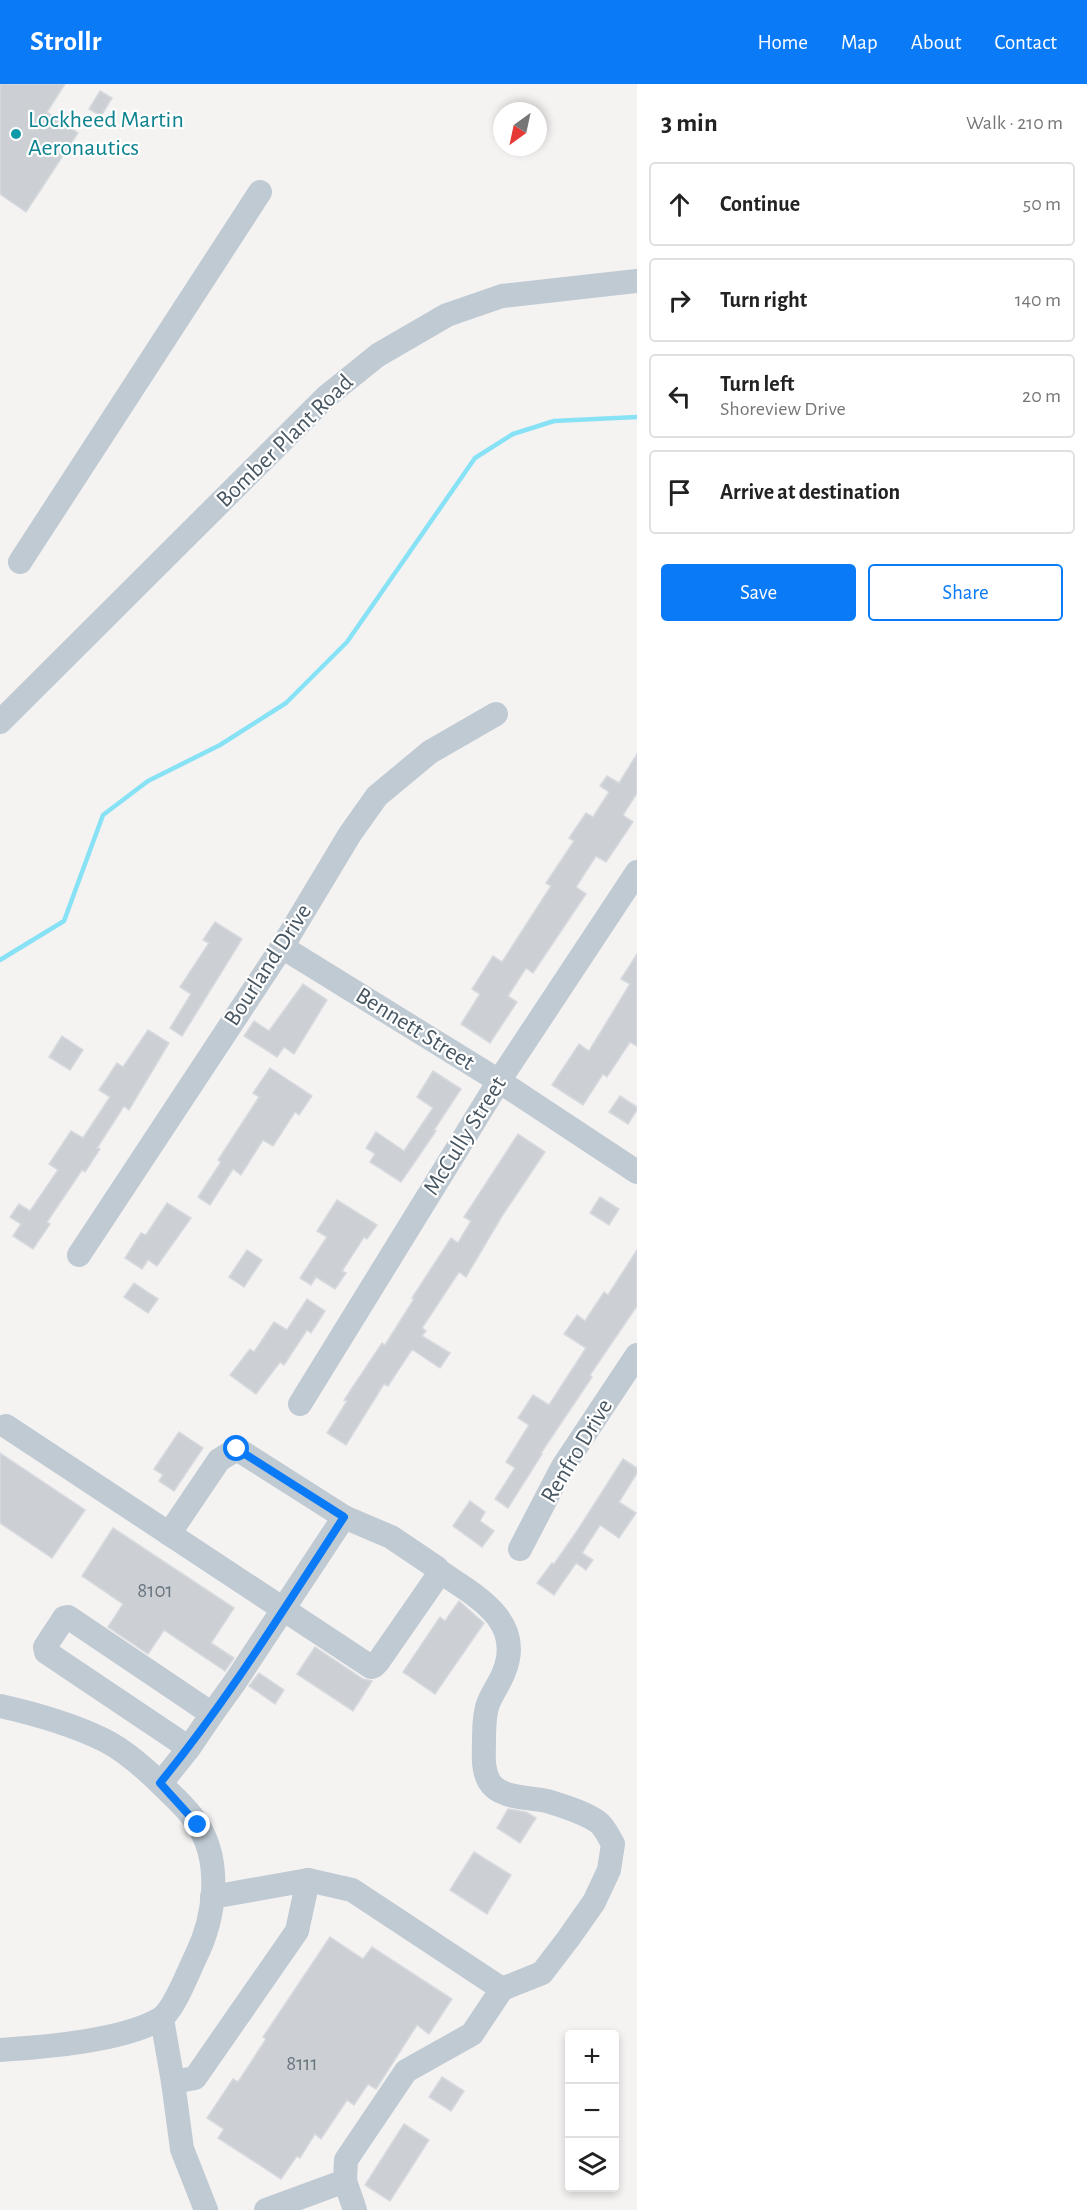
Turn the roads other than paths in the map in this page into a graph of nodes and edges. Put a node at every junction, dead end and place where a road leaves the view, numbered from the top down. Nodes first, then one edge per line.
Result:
1 (260, 192) dead end
2 (637, 281) edge
3 (20, 562) dead end
4 (496, 714) dead end
5 (0, 723) edge
6 (637, 872) edge
7 (282, 947) junction
8 (499, 1081) junction
9 (637, 1172) edge
10 (79, 1255) dead end
11 (637, 1355) edge
12 (300, 1404) dead end
13 (6, 1426) dead end
14 (344, 1517) junction
15 (169, 1534) junction
16 (520, 1550) dead end
17 (439, 1571) junction
18 (283, 1610) junction
19 (0, 1706) edge
20 (212, 1714) junction
21 (189, 1748) junction
22 (160, 1783) junction
23 (308, 1880) junction
24 (212, 1897) junction
25 (501, 1989) junction
26 (162, 2019) junction
27 (0, 2050) edge
28 (174, 2082) junction
29 (345, 2181) junction
30 (304, 2203) edge
31 (206, 2210) edge
32 (266, 2210) edge
33 (355, 2210) edge

1 - 3 street
2 - 5 street, Bomber Plant Road
4 - 7 street, Bourland Drive
6 - 8 street, McCully Street
7 - 8 street, Bennett Street
7 - 10 street, Bourland Drive
8 - 9 street, Bennett Street
8 - 12 street, McCully Street
11 - 16 street, Renfro Drive
13 - 15 street
14 - 15 street
14 - 17 street
14 - 18 street
15 - 18 street
17 - 18 street
17 - 25 street
18 - 20 street
19 - 22 street
20 - 21 street
20 - 21 street
21 - 22 street
22 - 24 street
23 - 24 street
23 - 25 street
23 - 28 street
24 - 26 street
25 - 29 street
26 - 27 street
26 - 28 street
28 - 31 street
29 - 30 street
29 - 33 street
30 - 32 street

